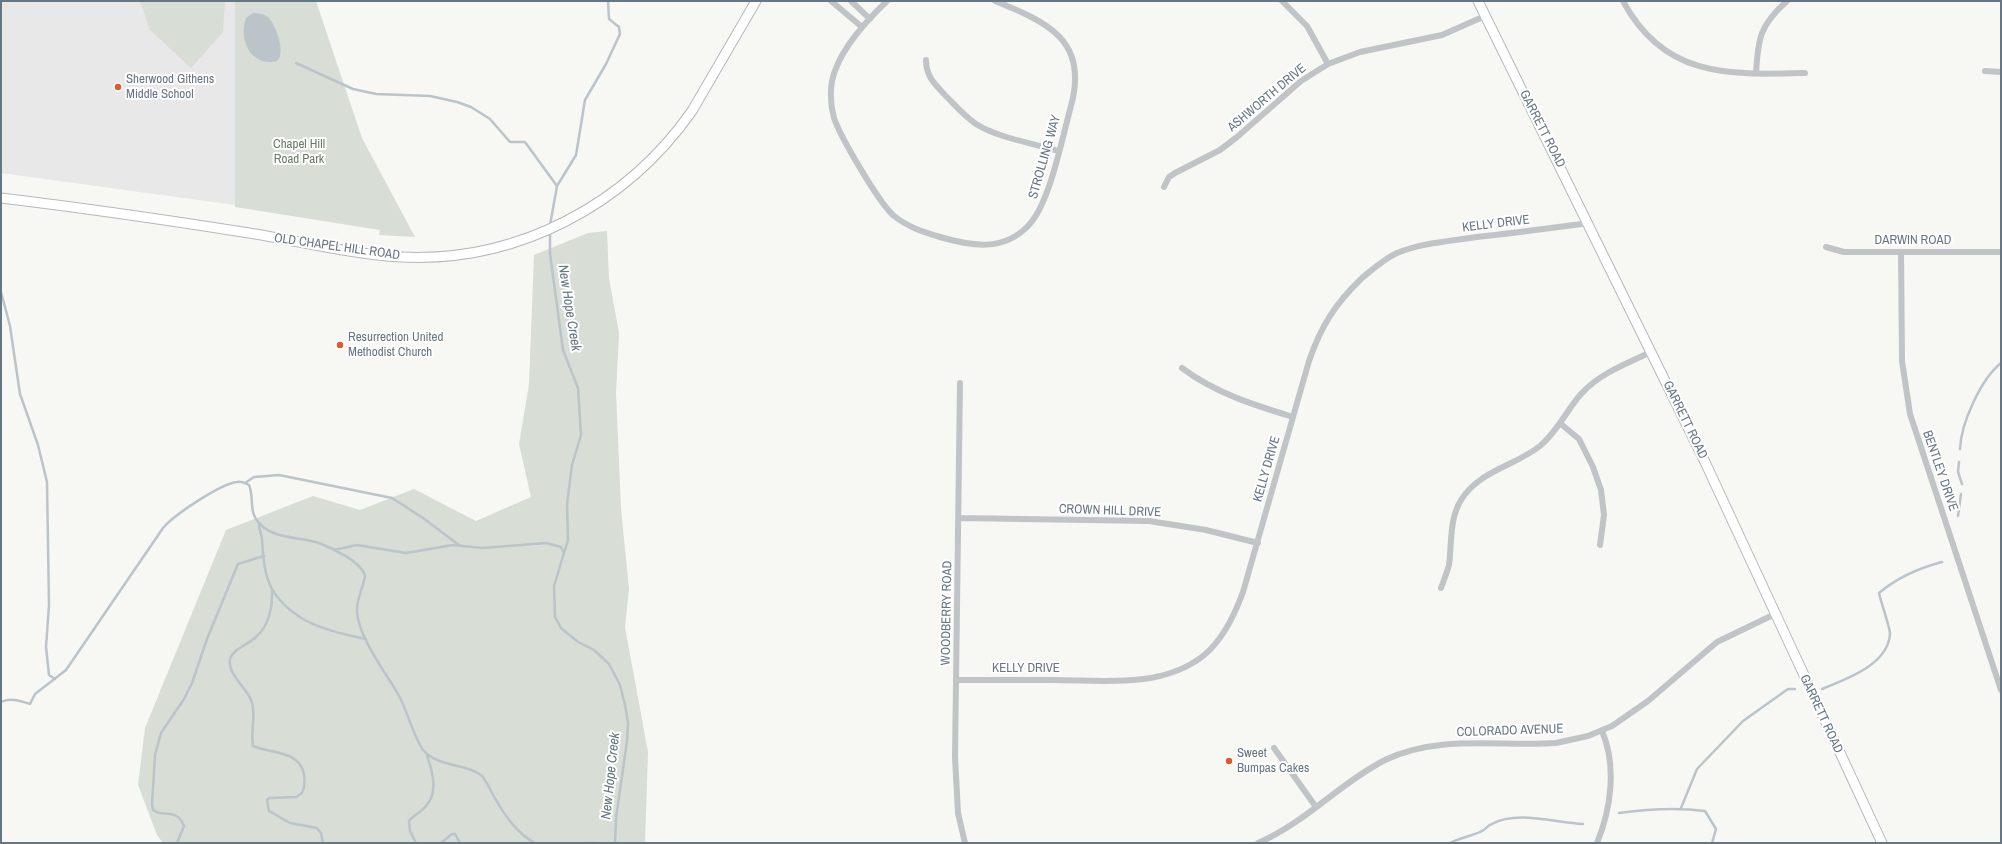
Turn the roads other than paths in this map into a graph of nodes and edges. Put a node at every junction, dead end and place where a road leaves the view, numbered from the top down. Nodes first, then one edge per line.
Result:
1 (756, 1) edge
2 (832, 1) edge
3 (851, 1) edge
4 (887, 1) edge
5 (995, 1) edge
6 (1282, 1) edge
7 (1478, 1) edge
8 (1623, 1) edge
9 (1787, 1) edge
10 (1485, 16) junction
11 (870, 19) junction
12 (862, 27) junction
13 (926, 60) dead end
14 (1328, 64) junction
15 (1985, 71) dead end
16 (2001, 72) edge
17 (1756, 73) junction
18 (1805, 73) dead end
19 (1058, 151) junction
20 (1164, 187) dead end
21 (1, 198) edge
22 (1589, 224) junction
23 (1826, 247) dead end
24 (1901, 252) junction
25 (2001, 252) edge
26 (1651, 352) junction
27 (1182, 368) dead end
28 (960, 383) dead end
29 (1293, 417) junction
30 (1561, 424) junction
31 (959, 518) junction
32 (1258, 543) junction
33 (1600, 545) dead end
34 (1441, 588) dead end
35 (1775, 614) junction
36 (957, 680) junction
37 (2001, 690) edge
38 (1602, 731) junction
39 (1274, 748) dead end
40 (1316, 807) junction
41 (965, 843) edge
42 (1258, 843) edge
43 (1597, 843) edge
44 (1882, 843) edge

1 - 21 street, OLD CHAPEL HILL ROAD
2 - 12 street
3 - 11 street
4 - 11 street, STROLLING WAY
5 - 19 street, STROLLING WAY
6 - 14 street
7 - 10 street, GARRETT ROAD
8 - 17 street
9 - 17 street
10 - 14 street, ASHWORTH DRIVE
10 - 22 street, GARRETT ROAD
11 - 12 street, STROLLING WAY
12 - 19 street, STROLLING WAY
13 - 19 street
14 - 20 street, ASHWORTH DRIVE
15 - 16 street
17 - 18 street
22 - 26 street, GARRETT ROAD
22 - 29 street, KELLY DRIVE
23 - 24 street, DARWIN ROAD
24 - 25 street, DARWIN ROAD
24 - 37 street, BENTLEY DRIVE
26 - 30 street
26 - 35 street, GARRETT ROAD
27 - 29 street
28 - 31 street, WOODBERRY ROAD
29 - 32 street, KELLY DRIVE
30 - 33 street
30 - 34 street
31 - 32 street, CROWN HILL DRIVE
31 - 36 street, WOODBERRY ROAD
32 - 36 street, KELLY DRIVE
35 - 38 street, COLORADO AVENUE
35 - 44 street, GARRETT ROAD
36 - 41 street, WOODBERRY ROAD
38 - 40 street, COLORADO AVENUE
38 - 43 street
39 - 40 street
40 - 42 street, COLORADO AVENUE

